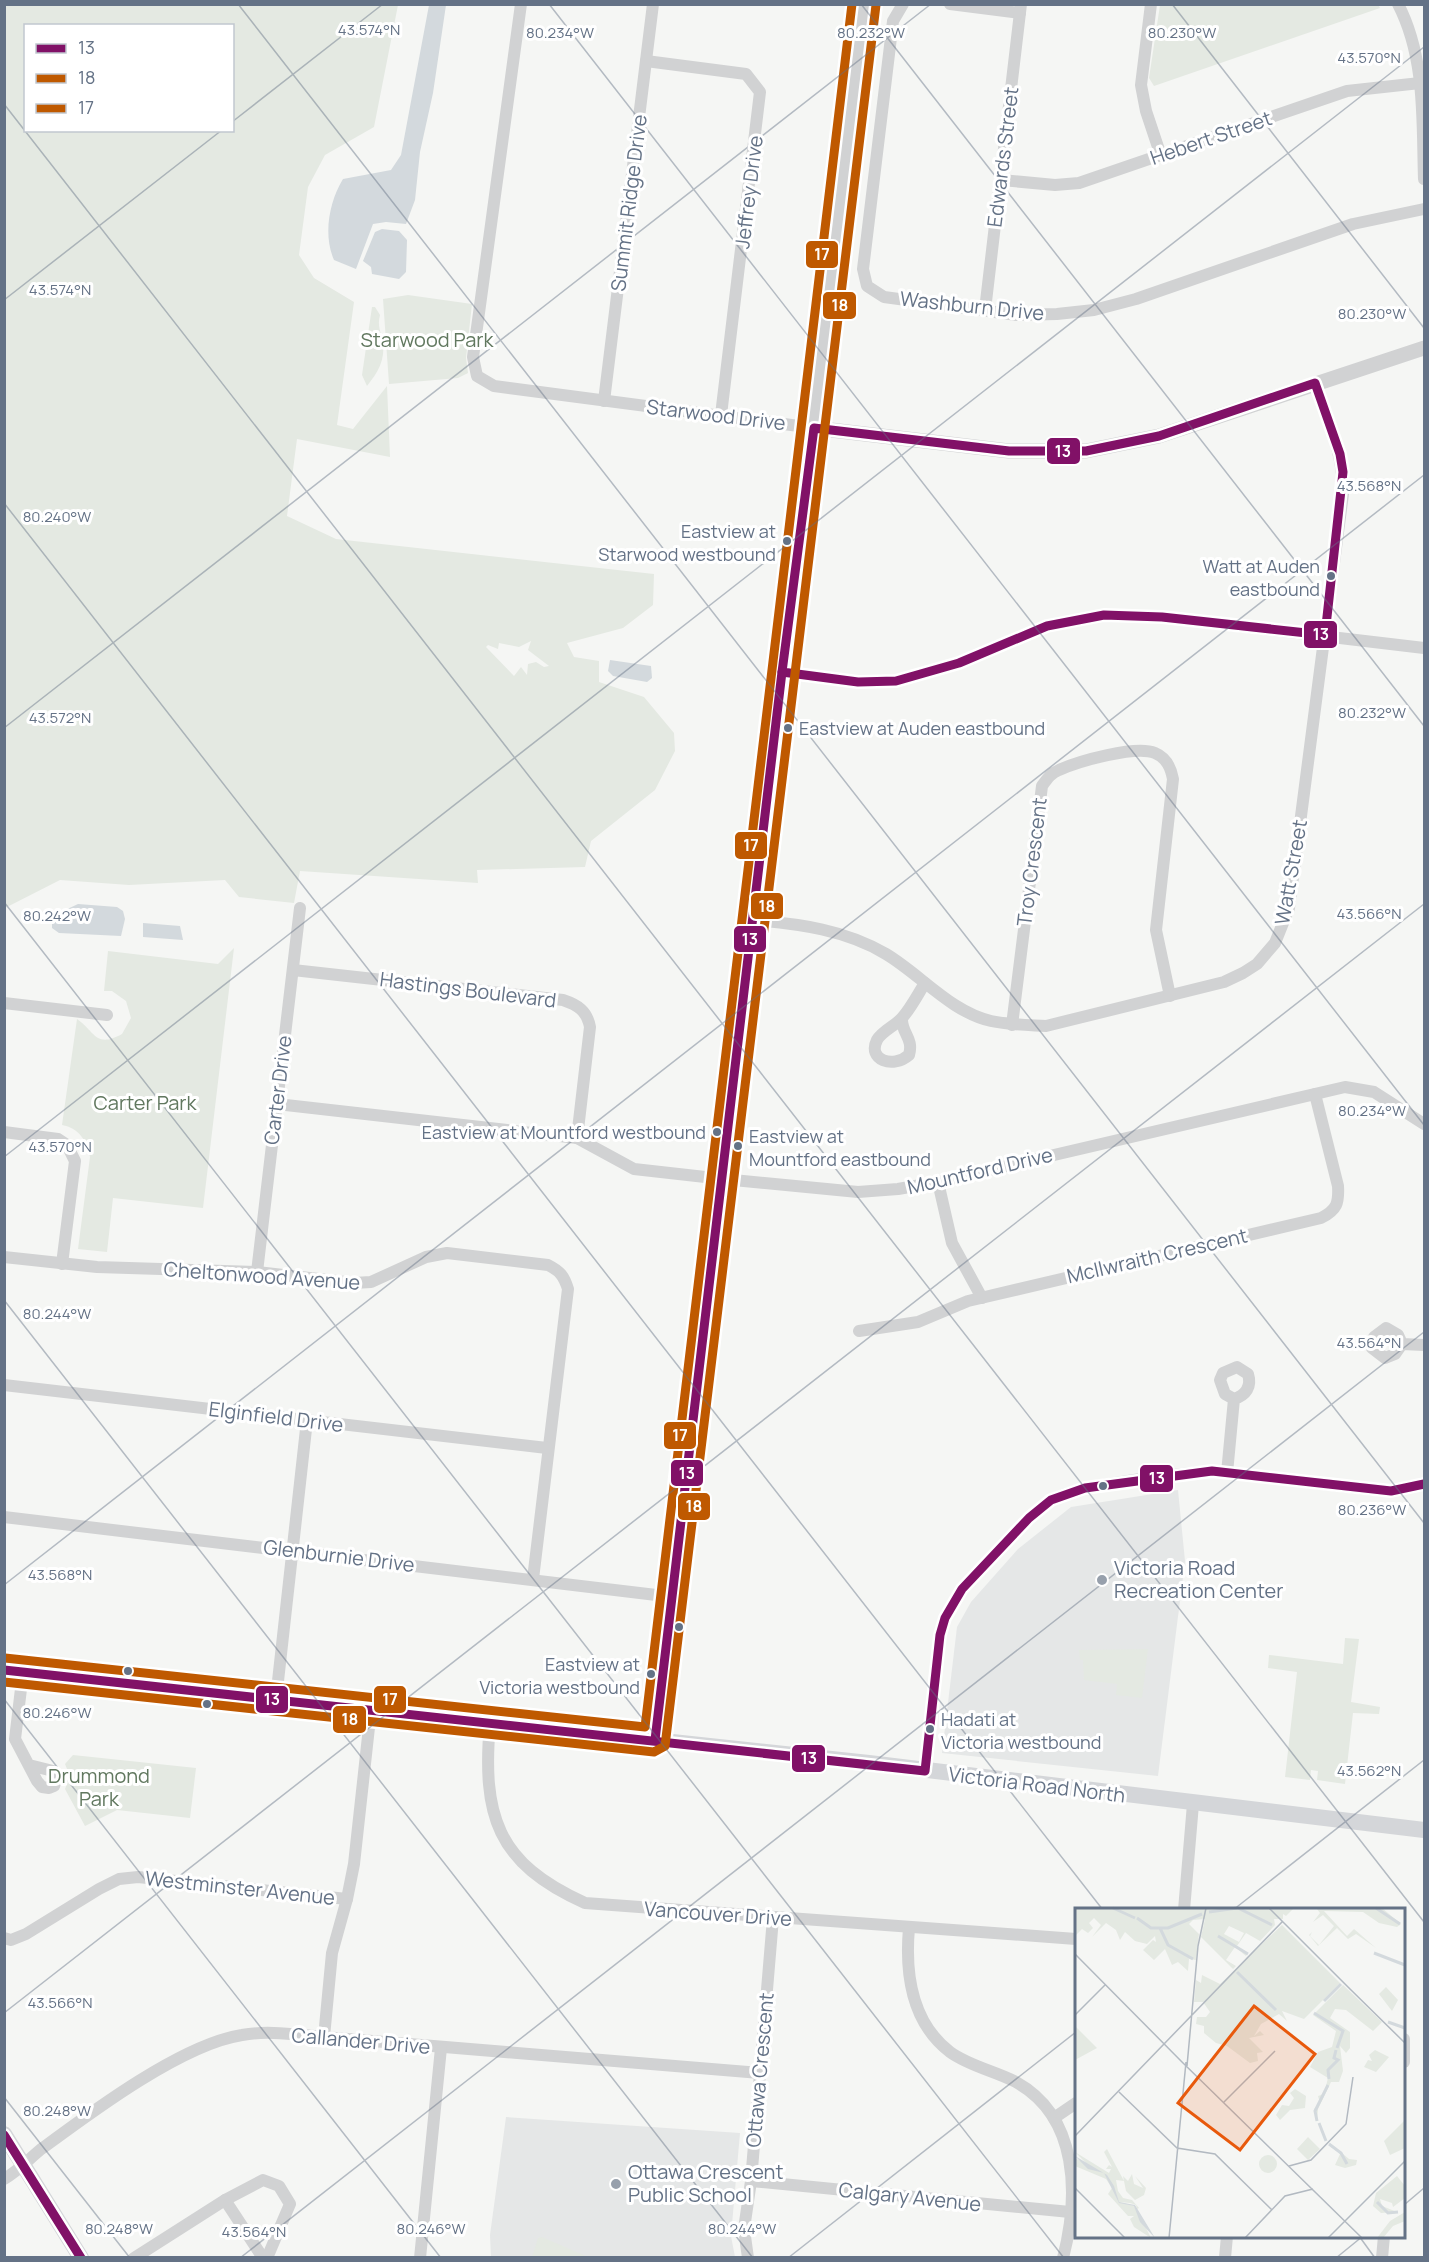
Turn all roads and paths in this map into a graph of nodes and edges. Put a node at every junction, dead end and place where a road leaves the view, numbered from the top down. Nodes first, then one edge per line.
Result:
1 (520, 4) edge
2 (654, 4) edge
3 (864, 4) edge
4 (903, 4) edge
5 (950, 4) edge
6 (1152, 4) edge
7 (1398, 4) edge
8 (1021, 9) edge
9 (646, 61) junction
10 (1420, 83) junction
11 (1161, 156) junction
12 (1425, 179) edge
13 (1001, 180) junction
14 (1425, 209) edge
15 (985, 310) junction
16 (1425, 348) edge
17 (1315, 383) junction
18 (603, 401) junction
19 (721, 415) junction
20 (814, 428) junction
21 (1325, 635) junction
22 (1425, 648) edge
23 (782, 672) junction
24 (300, 908) dead end
25 (753, 920) junction
26 (292, 970) junction
27 (925, 983) junction
28 (1170, 996) junction
29 (4, 1003) edge
30 (107, 1015) dead end
31 (902, 1018) dead end
32 (1012, 1024) junction
33 (1315, 1094) junction
34 (277, 1104) junction
35 (1425, 1125) edge
36 (4, 1132) edge
37 (577, 1138) junction
38 (723, 1179) junction
39 (938, 1182) junction
40 (4, 1257) edge
41 (62, 1264) junction
42 (257, 1272) junction
43 (982, 1298) junction
44 (859, 1331) dead end
45 (1402, 1344) dead end
46 (1425, 1346) edge
47 (4, 1385) edge
48 (1234, 1399) dead end
49 (307, 1420) junction
50 (548, 1448) junction
51 (1227, 1473) junction
52 (1425, 1484) edge
53 (4, 1517) edge
54 (293, 1551) junction
55 (533, 1579) junction
56 (673, 1597) junction
57 (4, 1670) edge
58 (23, 1672) junction
59 (276, 1699) junction
60 (370, 1709) junction
61 (490, 1722) junction
62 (655, 1740) junction
63 (29, 1765) dead end
64 (925, 1771) junction
65 (1193, 1804) junction
66 (1425, 1830) edge
67 (348, 1899) junction
68 (1184, 1908) edge
69 (773, 1918) junction
70 (909, 1928) junction
71 (4, 1938) edge
72 (1075, 1940) edge
73 (324, 2037) junction
74 (441, 2048) junction
75 (760, 2073) junction
76 (1075, 2104) edge
77 (1054, 2118) junction
78 (4, 2134) edge
79 (23, 2164) junction
80 (4, 2179) edge
81 (751, 2181) junction
82 (225, 2200) junction
83 (1070, 2212) junction
84 (1227, 2238) edge
85 (1384, 2238) edge
86 (81, 2258) edge
87 (134, 2258) edge
88 (265, 2258) edge
89 (420, 2258) edge
90 (748, 2258) edge
91 (1063, 2258) edge
92 (1225, 2258) edge
93 (1382, 2258) edge

1 - 18 street, Starwood Drive
2 - 9 street, Summit Ridge Drive
3 - 20 street
4 - 15 street, Washburn Drive
5 - 8 street
6 - 11 street
7 - 10 street
8 - 13 street, Edwards Street
9 - 18 street, Summit Ridge Drive
9 - 19 street, Jeffrey Drive
10 - 11 street, Hebert Street
10 - 12 street
11 - 13 street, Hebert Street
13 - 15 street, Edwards Street
14 - 15 street, Washburn Drive
16 - 17 street, Starwood Drive
17 - 20 street, Starwood Drive
17 - 21 street, Watt Street
18 - 19 street, Starwood Drive
19 - 20 street, Starwood Drive
20 - 23 main road
21 - 22 street
21 - 23 street
21 - 28 street, Watt Street
23 - 25 main road
24 - 26 street, Carter Drive
25 - 27 street, Watt Street
25 - 38 main road
26 - 34 street, Carter Drive
26 - 37 street, Hastings Boulevard
27 - 31 street
27 - 32 street, Watt Street
28 - 32 street, Watt Street
28 - 32 street, Troy Crescent
29 - 30 street
33 - 35 street, Mountford Drive
33 - 39 street, Mountford Drive
33 - 43 street, McIlwraith Crescent
34 - 37 street, Mountford Drive
34 - 42 street, Carter Drive
36 - 41 street
37 - 38 street, Mountford Drive
38 - 39 street, Mountford Drive
38 - 56 main road
39 - 43 street
40 - 41 street, Cheltonwood Avenue
41 - 42 street, Cheltonwood Avenue
42 - 50 street, Cheltonwood Avenue
43 - 44 street
45 - 46 street
47 - 49 street, Elginfield Drive
48 - 51 street
49 - 50 street, Elginfield Drive
49 - 54 street
50 - 55 street, Cheltonwood Avenue
51 - 52 street
51 - 64 street
53 - 54 street, Glenburnie Drive
54 - 55 street, Glenburnie Drive
54 - 59 street
55 - 56 street, Glenburnie Drive
56 - 62 main road
57 - 58 main road, Victoria Road North
58 - 59 main road, Victoria Road North
58 - 63 street
59 - 60 main road, Victoria Road North
60 - 61 main road, Victoria Road North
60 - 67 street
61 - 62 main road, Victoria Road North
61 - 69 street, Vancouver Drive
62 - 64 main road, Victoria Road North
64 - 65 main road, Victoria Road North
65 - 66 main road, Victoria Road North
65 - 68 street
67 - 71 street, Westminster Avenue
67 - 73 street
69 - 70 street, Vancouver Drive
69 - 75 street, Ottawa Crescent
70 - 72 street, Vancouver Drive
70 - 77 street
73 - 74 street, Callander Drive
73 - 79 street, Callander Drive
74 - 75 street, Callander Drive
74 - 89 street
75 - 81 street, Ottawa Crescent
76 - 77 street
77 - 83 street
78 - 79 main road
79 - 80 street, Callander Drive
79 - 86 main road
81 - 83 street, Calgary Avenue
81 - 90 street, Ottawa Crescent
82 - 87 street
82 - 88 street
82 - 88 street
83 - 91 street
84 - 92 street
85 - 93 street

